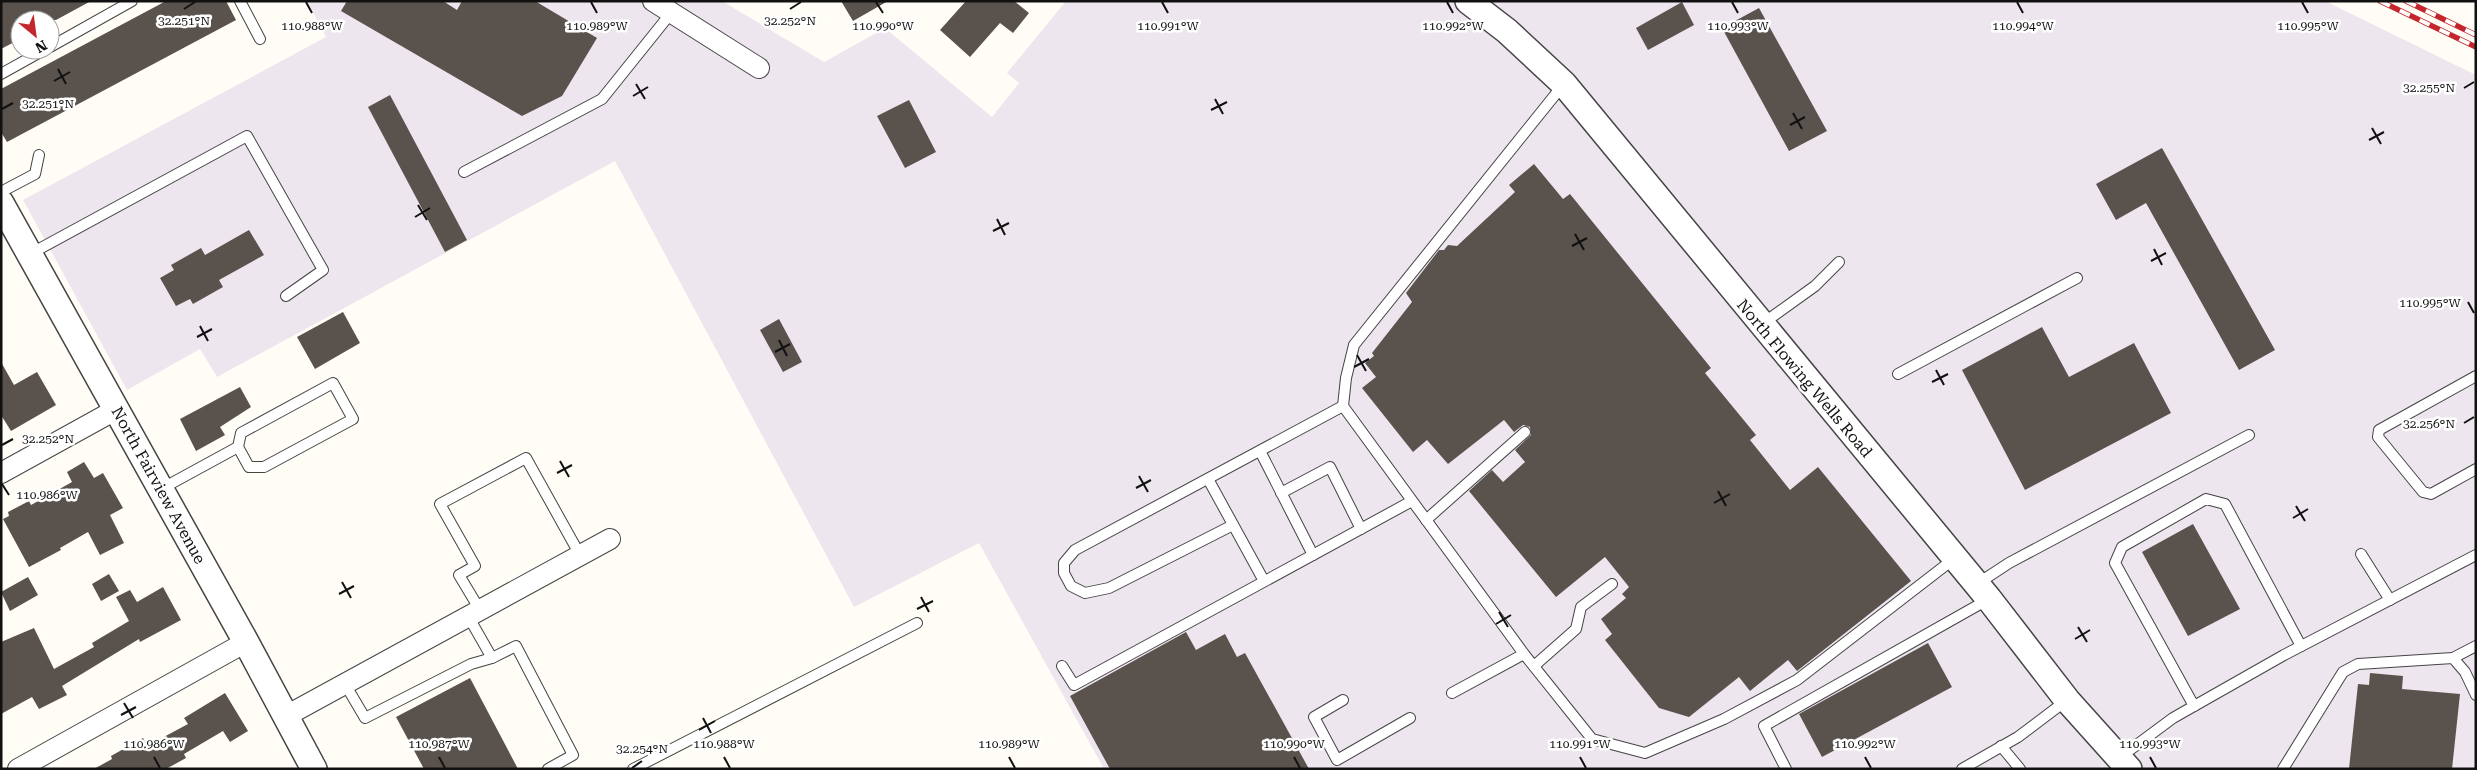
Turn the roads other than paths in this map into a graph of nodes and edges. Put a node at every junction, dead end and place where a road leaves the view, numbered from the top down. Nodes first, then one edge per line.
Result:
1 (132, 1) edge
2 (240, 1) edge
3 (653, 1) edge
4 (1468, 1) edge
5 (671, 12) junction
6 (260, 39) dead end
7 (60, 41) edge
8 (26, 60) edge
9 (759, 68) dead end
10 (1, 74) edge
11 (1564, 84) junction
12 (39, 155) dead end
13 (464, 172) dead end
14 (1, 192) edge
15 (1, 202) edge
16 (30, 254) junction
17 (1839, 262) dead end
18 (2077, 278) dead end
19 (286, 296) dead end
20 (1760, 325) junction
21 (1898, 374) dead end
22 (2476, 376) edge
23 (1343, 406) junction
24 (117, 409) junction
25 (1524, 432) dead end
26 (2249, 435) dead end
27 (238, 447) junction
28 (1260, 451) junction
29 (2476, 469) edge
30 (1, 474) edge
31 (1208, 479) junction
32 (162, 489) junction
33 (1281, 493) junction
34 (1412, 501) junction
35 (1426, 520) junction
36 (1233, 525) junction
37 (1361, 529) junction
38 (610, 539) dead end
39 (2361, 554) dead end
40 (580, 555) junction
41 (1313, 555) junction
42 (2476, 555) edge
43 (1955, 558) junction
44 (1264, 581) junction
45 (1612, 584) dead end
46 (1982, 592) junction
47 (2390, 600) junction
48 (474, 613) junction
49 (917, 623) dead end
50 (246, 642) junction
51 (2301, 646) junction
52 (2476, 646) edge
53 (1524, 654) junction
54 (492, 658) junction
55 (2453, 658) junction
56 (1062, 666) dead end
57 (1534, 666) junction
58 (345, 684) junction
59 (1452, 693) dead end
60 (2476, 695) edge
61 (1343, 700) dead end
62 (2067, 700) junction
63 (2194, 706) junction
64 (286, 716) junction
65 (1410, 718) dead end
66 (2001, 746) junction
67 (2124, 763) edge
68 (18, 769) edge
69 (314, 769) edge
70 (548, 769) edge
71 (633, 769) edge
72 (1786, 769) edge
73 (1962, 769) edge
74 (2020, 769) edge
75 (2283, 769) edge

1 - 7 lane
2 - 6 lane
3 - 5 street
4 - 11 street, North Flowing Wells Road
5 - 9 street
5 - 13 lane
8 - 10 lane
11 - 20 street, North Flowing Wells Road
11 - 23 lane
12 - 14 lane
15 - 16 street, North Fairview Avenue
16 - 19 lane
16 - 24 street, North Fairview Avenue
17 - 20 lane
18 - 21 lane
20 - 43 street, North Flowing Wells Road
22 - 29 lane
23 - 28 lane
23 - 34 lane
24 - 30 street
24 - 32 street, North Fairview Avenue
25 - 35 lane
26 - 46 lane
27 - 27 lane
27 - 32 lane
28 - 31 lane
28 - 33 lane
31 - 36 lane
31 - 36 lane
32 - 50 street, North Fairview Avenue
33 - 37 lane
33 - 41 lane
34 - 35 lane
34 - 37 lane
35 - 53 lane
36 - 44 lane
37 - 41 lane
38 - 40 street
39 - 47 lane
40 - 48 street
40 - 48 lane
41 - 44 lane
42 - 47 lane
43 - 46 street, North Flowing Wells Road
43 - 57 lane
44 - 56 lane
45 - 57 lane
46 - 62 street, North Flowing Wells Road
46 - 72 lane
47 - 51 lane
48 - 54 lane
48 - 58 street
49 - 71 lane
50 - 64 street, North Fairview Avenue
50 - 68 street
51 - 63 lane
51 - 63 lane
52 - 55 lane
53 - 57 lane
53 - 59 lane
54 - 58 lane
54 - 70 lane
55 - 60 lane
55 - 75 lane
58 - 64 street
61 - 65 lane
62 - 66 lane
62 - 67 street, North Flowing Wells Road
63 - 67 lane
64 - 69 street, North Fairview Avenue
66 - 73 lane
66 - 74 lane

